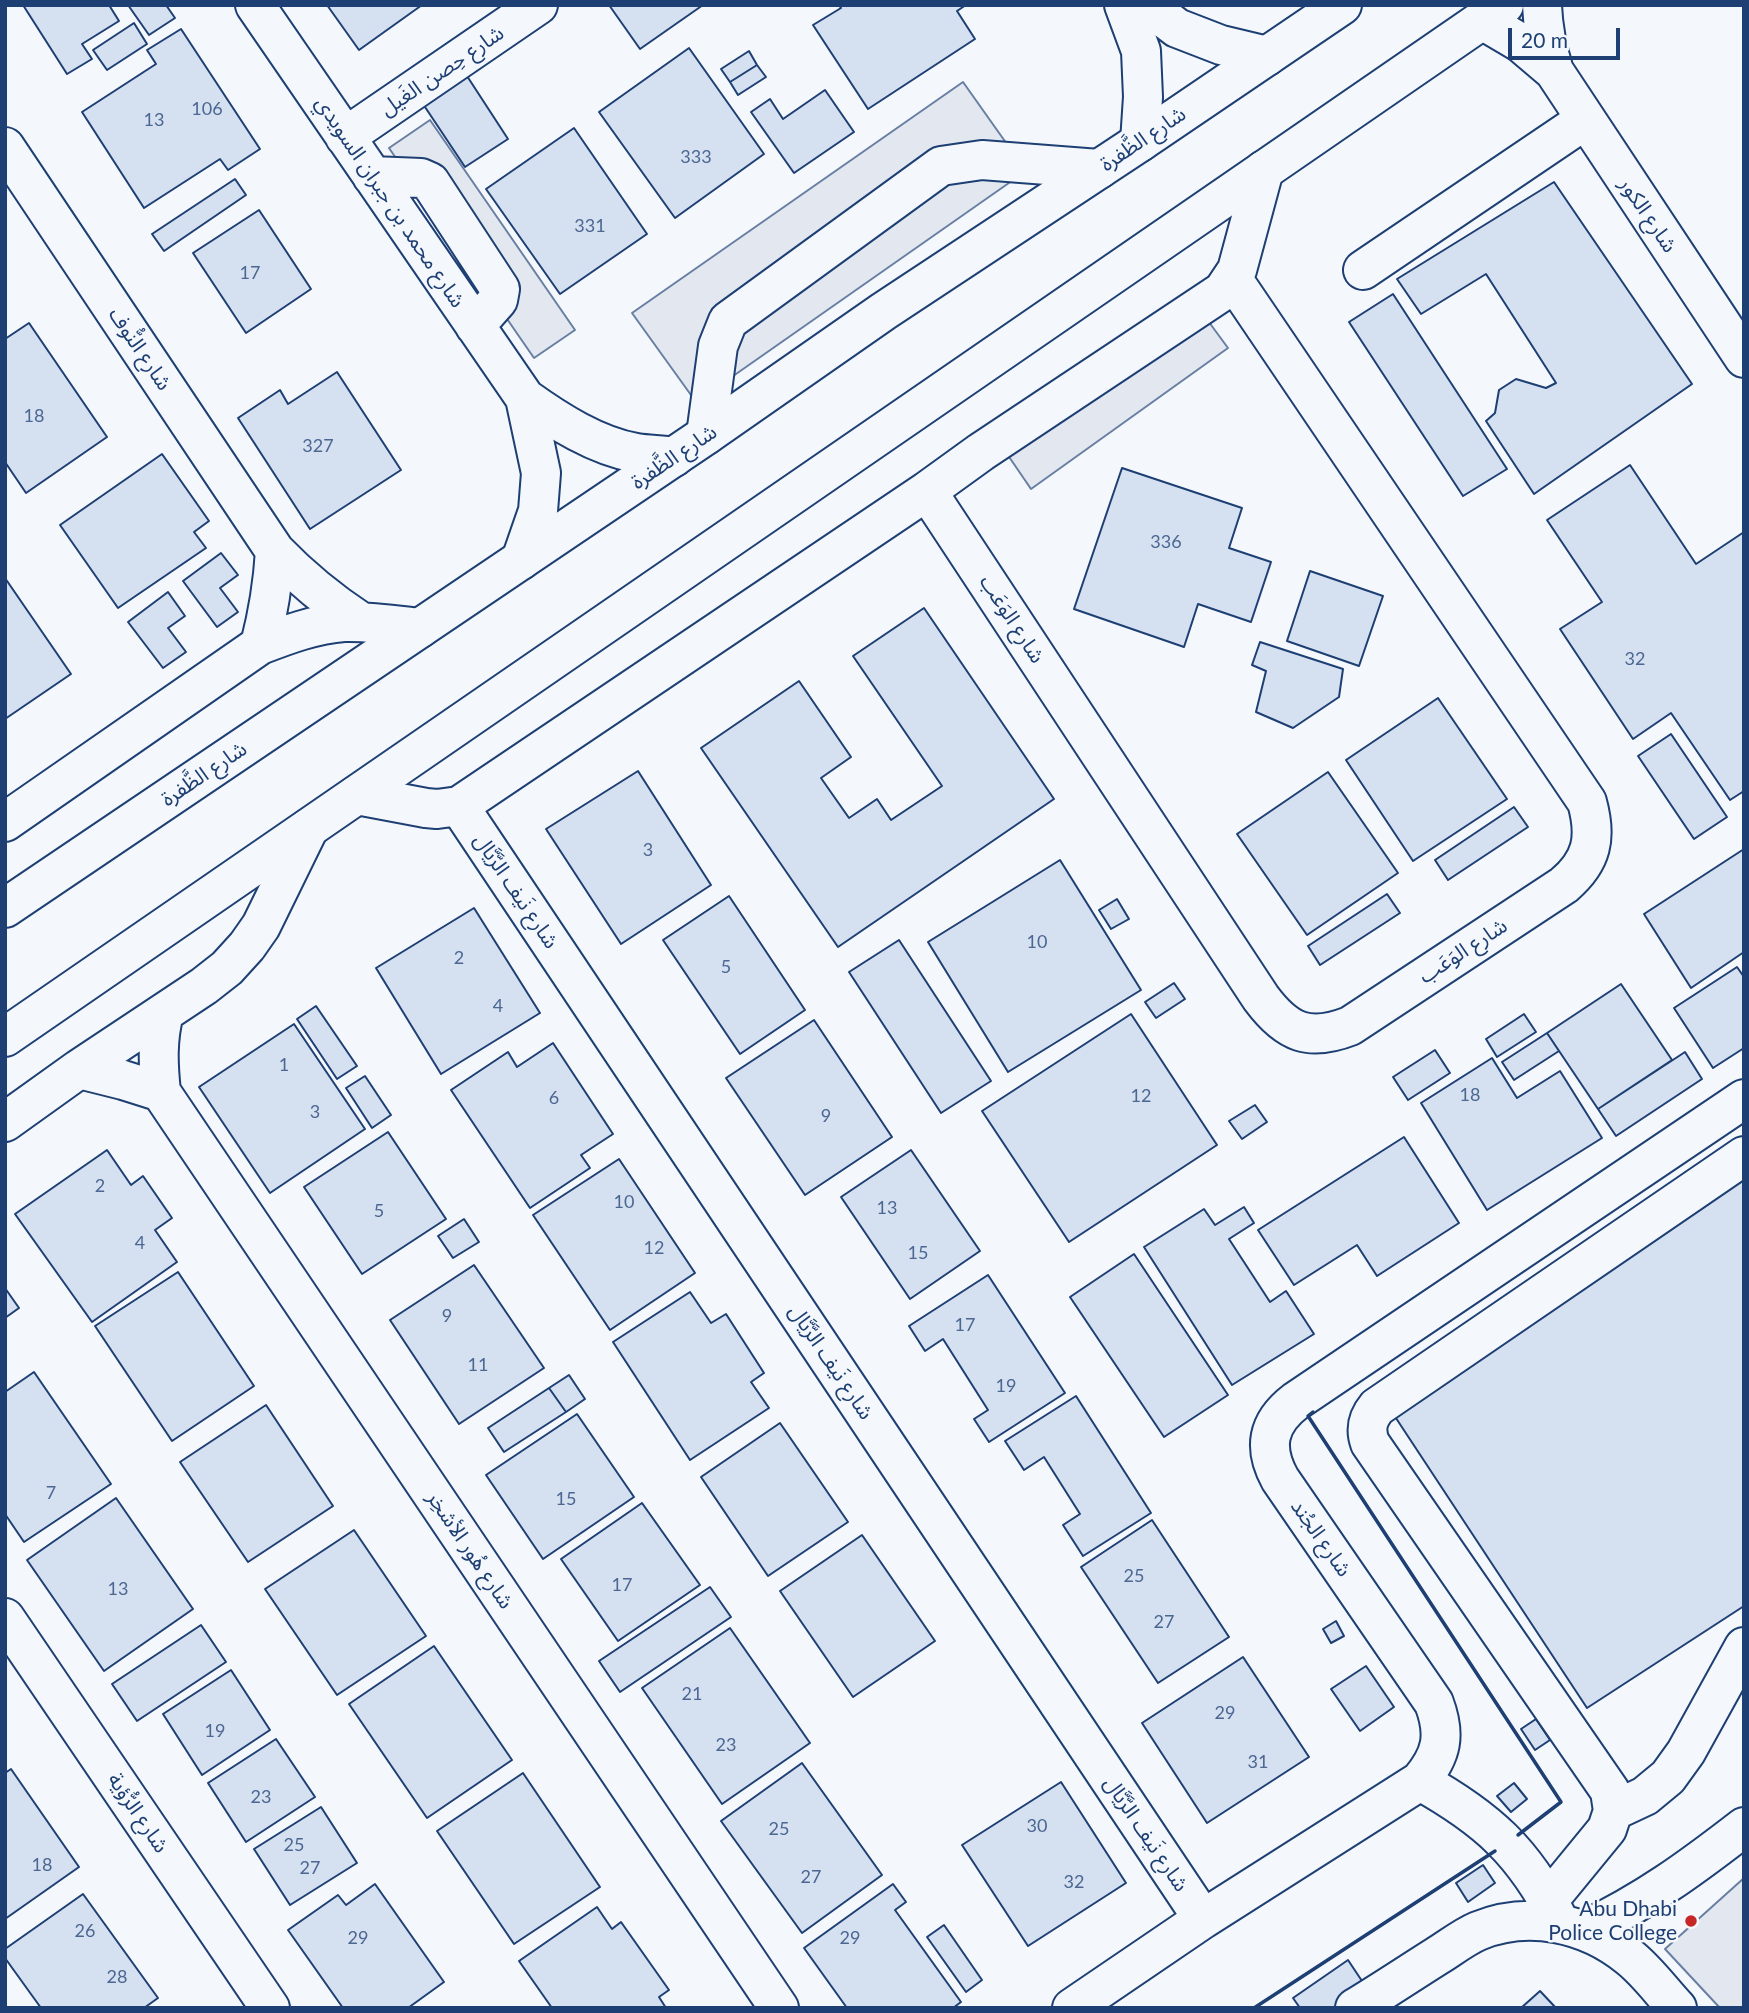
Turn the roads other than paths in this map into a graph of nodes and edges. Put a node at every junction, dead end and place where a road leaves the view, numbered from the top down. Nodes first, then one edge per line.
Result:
1 (255, 5) edge
2 (538, 5) edge
3 (1124, 5) edge
4 (1147, 5) edge
5 (1342, 5) edge
6 (1542, 5) edge
7 (1493, 13) edge
8 (1267, 56) junction
9 (1554, 71) junction
10 (1585, 120) junction
11 (345, 137) junction
12 (1140, 142) junction
13 (5, 147) edge
14 (1099, 169) junction
15 (1264, 170) junction
16 (1363, 270) dead end
17 (1232, 278) junction
18 (1744, 358) edge
19 (524, 398) junction
20 (706, 435) junction
21 (674, 457) junction
22 (927, 491) junction
23 (275, 551) junction
24 (521, 560) junction
25 (361, 622) junction
26 (420, 628) junction
27 (260, 645) junction
28 (357, 795) junction
29 (459, 806) junction
30 (10, 816) edge
31 (309, 828) junction
32 (5, 908) edge
33 (163, 1013) junction
34 (5, 1037) edge
35 (79, 1069) junction
36 (161, 1092) junction
37 (1744, 1099) edge
38 (5, 1122) edge
39 (1744, 1156) edge
40 (5, 1618) edge
41 (1744, 1647) edge
42 (1420, 1782) junction
43 (1613, 1811) junction
44 (1744, 1827) edge
45 (1564, 1918) junction
46 (1203, 1919) junction
47 (270, 2008) edge
48 (779, 2008) edge
49 (1072, 2008) edge
50 (1355, 2008) edge
51 (1676, 2008) edge

1 - 11 street, شارع محمد بن جبران السويدي
2 - 11 street, شارع حِصن الغَيل
3 - 12 street
4 - 8 street
5 - 8 street, شارع الظَّفرة
6 - 9 street, شارع الكور
7 - 9 street, شارع الكور
7 - 15 street
8 - 12 street, شارع الظَّفرة
9 - 10 street, شارع الكور
10 - 16 street
10 - 18 street, شارع الكور
11 - 19 street, شارع محمد بن جبران السويدي
12 - 14 street, شارع الظَّفرة
13 - 23 street, شارع النُّوف
14 - 20 street, شارع الظَّفرة
14 - 20 street
15 - 17 street
15 - 28 street
17 - 22 street
17 - 22 street, شارع الوَعَب
19 - 21 street, شارع محمد بن جبران السويدي
19 - 24 street, شارع محمد بن جبران السويدي
20 - 21 street, شارع الظَّفرة
21 - 24 street, شارع الظَّفرة
22 - 29 street
23 - 25 street, شارع النُّوف
23 - 27 street
24 - 26 street, شارع الظَّفرة
25 - 26 street
25 - 27 street
26 - 32 street, شارع الظَّفرة
27 - 30 street
28 - 29 street
28 - 31 street
29 - 46 street, شارع نَيف الرَّيَّال
31 - 33 street
31 - 34 street
33 - 35 street
33 - 36 street, شارع هُور الأشخِر
35 - 36 street
35 - 38 street
36 - 48 street, شارع هُور الأشخِر
37 - 42 street, شارع الجُند
39 - 43 street
40 - 47 street, شارع الرُّؤية
41 - 43 street
42 - 45 street
42 - 46 street, شارع الجُند
43 - 45 street
44 - 45 street
45 - 50 street
45 - 51 street
46 - 49 street, شارع الجُند

